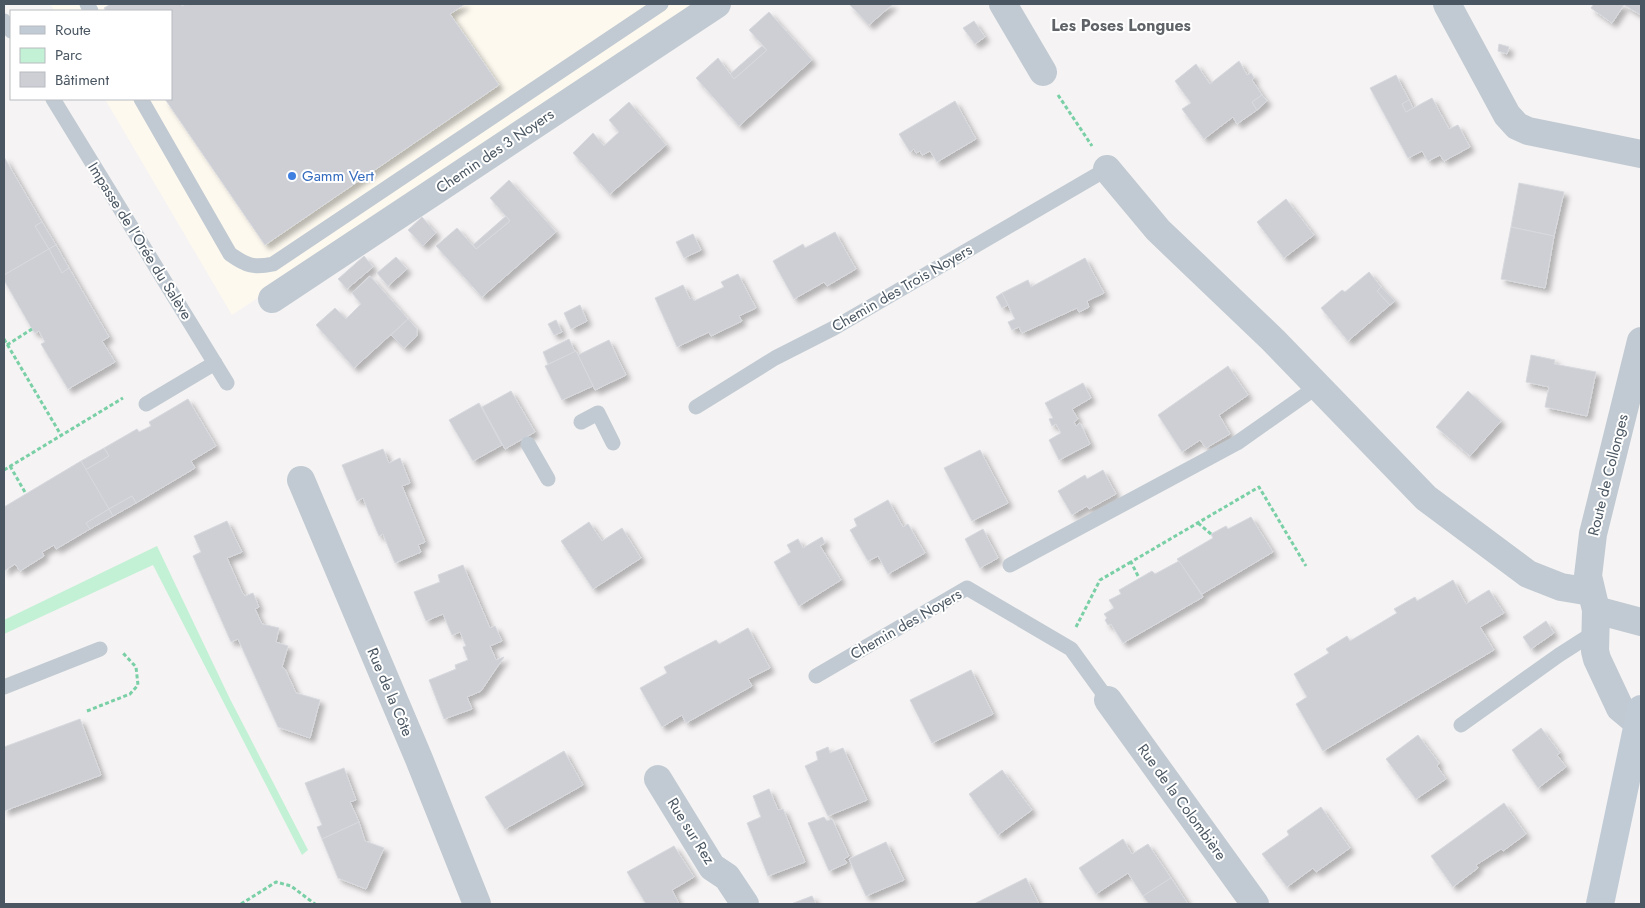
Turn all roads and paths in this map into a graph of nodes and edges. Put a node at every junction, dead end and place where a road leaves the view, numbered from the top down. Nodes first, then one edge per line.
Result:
1 (661, 4) edge
2 (717, 4) edge
3 (1003, 4) edge
4 (1446, 4) edge
5 (1043, 72) joint
6 (54, 100) edge
7 (142, 100) edge
8 (1641, 154) edge
9 (1107, 169) junction
10 (272, 299) dead end
11 (32, 329) dead end
12 (4, 339) edge
13 (1641, 341) edge
14 (7, 345) junction
15 (215, 363) junction
16 (227, 383) dead end
17 (1318, 386) junction
18 (126, 396) dead end
19 (146, 404) dead end
20 (696, 406) dead end
21 (581, 422) dead end
22 (61, 435) junction
23 (613, 443) dead end
24 (528, 444) dead end
25 (10, 466) junction
26 (4, 470) edge
27 (548, 479) dead end
28 (301, 480) dead end
29 (26, 494) dead end
30 (1198, 523) junction
31 (1211, 534) dead end
32 (1131, 562) junction
33 (1010, 565) dead end
34 (1306, 566) dead end
35 (1138, 576) dead end
36 (1594, 612) junction
37 (1641, 622) edge
38 (1073, 633) dead end
39 (100, 649) joint
40 (816, 676) dead end
41 (4, 687) edge
42 (1108, 700) joint
43 (87, 711) dead end
44 (1640, 716) edge
45 (1461, 725) dead end
46 (658, 779) dead end
47 (241, 904) edge
48 (315, 904) edge
49 (477, 904) edge
50 (745, 904) edge
51 (1255, 904) edge
52 (1600, 904) edge

1 - 7 lane
2 - 10 street, Chemin des 3 Noyers
3 - 5 street
4 - 8 street
5 - 9 path
6 - 15 lane, Impasse de l'Orée du Salève
9 - 17 street
9 - 20 lane, Chemin des Trois Noyers
11 - 14 path
12 - 14 path
13 - 36 street, Route de Collonges
14 - 22 path
15 - 16 lane, Impasse de l'Orée du Salève
15 - 19 lane
17 - 33 lane
17 - 36 street
18 - 22 path
21 - 23 lane
22 - 25 path
24 - 27 lane
25 - 26 path
25 - 29 path
28 - 49 street, Rue de la Côte
30 - 31 path
30 - 32 path
30 - 34 path
32 - 35 path
32 - 38 path
36 - 37 street
36 - 44 street, Route de Collonges
36 - 45 lane
39 - 41 lane
39 - 43 path
40 - 42 lane, Chemin des Noyers
42 - 51 street, Rue de la Colombière
44 - 52 main road
46 - 50 street, Rue sur Rez
47 - 48 path

